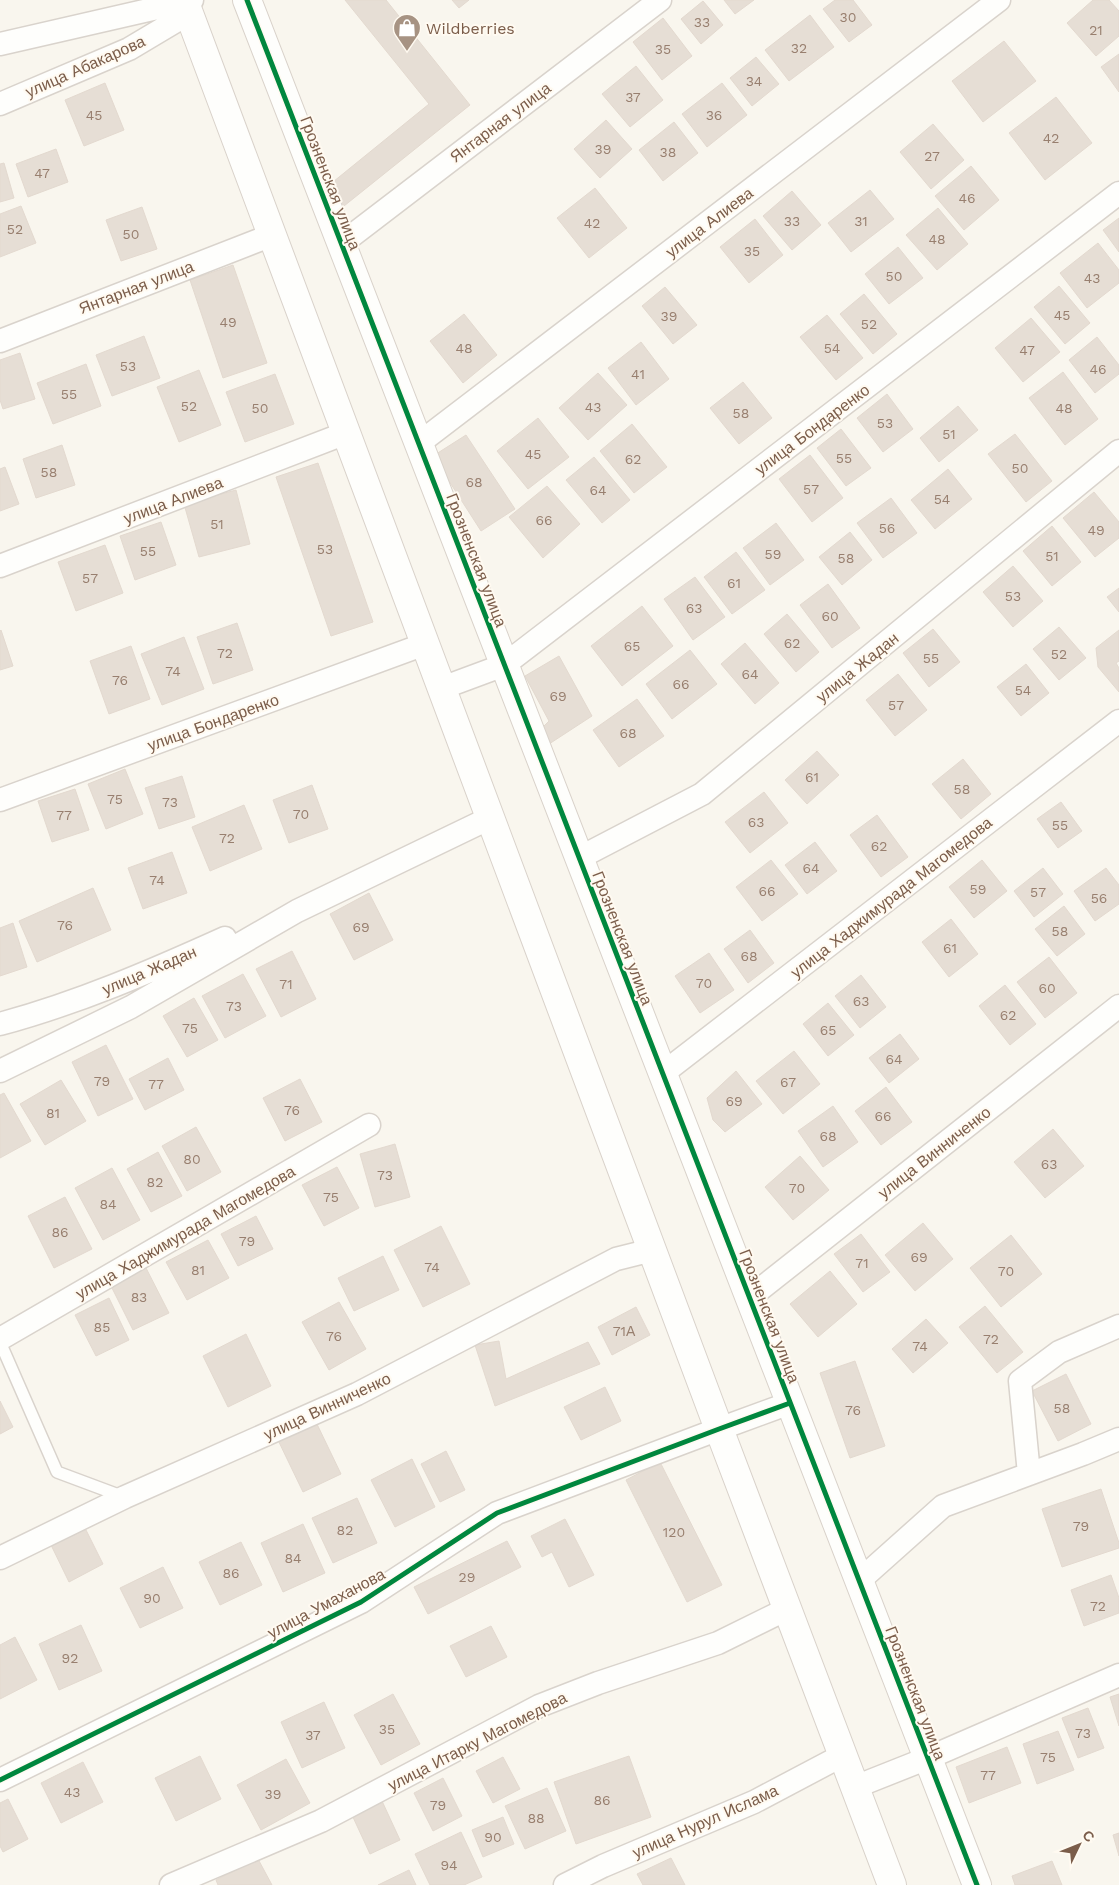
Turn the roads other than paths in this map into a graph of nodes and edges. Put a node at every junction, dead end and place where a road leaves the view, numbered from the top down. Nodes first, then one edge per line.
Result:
1 (246, 0) edge
2 (660, 0) edge
3 (999, 0) edge
4 (187, 1) edge
5 (0, 44) edge
6 (0, 104) edge
7 (1119, 193) edge
8 (272, 235) junction
9 (341, 244) junction
10 (0, 340) edge
11 (346, 433) junction
12 (418, 444) junction
13 (1119, 451) edge
14 (0, 566) edge
15 (425, 644) junction
16 (504, 665) junction
17 (442, 688) junction
18 (1119, 721) edge
19 (0, 800) edge
20 (490, 818) junction
21 (579, 858) junction
22 (297, 912) junction
23 (1119, 1006) edge
24 (0, 1024) edge
25 (0, 1071) edge
26 (662, 1074) junction
27 (369, 1125) dead end
28 (652, 1250) junction
29 (749, 1298) junction
30 (1119, 1326) edge
31 (0, 1340) edge
32 (790, 1403) junction
33 (719, 1429) junction
34 (1119, 1439) edge
35 (1030, 1474) junction
36 (125, 1497) junction
37 (0, 1558) edge
38 (859, 1581) junction
39 (787, 1609) junction
40 (1119, 1675) edge
41 (843, 1755) junction
42 (928, 1758) junction
43 (0, 1780) edge
44 (855, 1787) junction
45 (171, 1885) edge
46 (565, 1885) edge
47 (892, 1885) edge
48 (977, 1885) edge

1 - 9 street, Грозненская улица
2 - 9 street, Янтарная улица
3 - 12 street, улица Алиева
4 - 5 street
4 - 6 street, улица Абакарова
4 - 8 street
7 - 16 street, улица Бондаренко
8 - 10 street, Янтарная улица
8 - 11 street
9 - 12 street, Грозненская улица
11 - 14 street, улица Алиева
11 - 15 street
12 - 16 street, Грозненская улица
13 - 21 street, улица Жадан
15 - 17 street
15 - 19 street, улица Бондаренко
16 - 17 street, улица Бондаренко
16 - 21 street, Грозненская улица
17 - 20 street
18 - 26 street, улица Хаджимурада Магомедова
20 - 22 street
20 - 28 street
21 - 26 street, Грозненская улица
22 - 24 street, улица Жадан
22 - 25 street
23 - 29 street, улица Винниченко
26 - 29 street, Грозненская улица
27 - 31 street, улица Хаджимурада Магомедова
28 - 33 street
28 - 36 street, улица Винниченко
29 - 32 street, Грозненская улица
30 - 35 street
31 - 36 lane
32 - 33 street, улица Умаханова
32 - 38 street, Грозненская улица
33 - 39 street
33 - 43 street, улица Умаханова
34 - 35 street
35 - 38 street
36 - 37 street, улица Винниченко
38 - 42 street, Грозненская улица
39 - 41 street
39 - 45 street, улица Итарку Магомедова
40 - 42 street
41 - 44 street
41 - 46 street, улица Нурул Ислама
42 - 44 street
42 - 48 street, Грозненская улица
44 - 47 street

